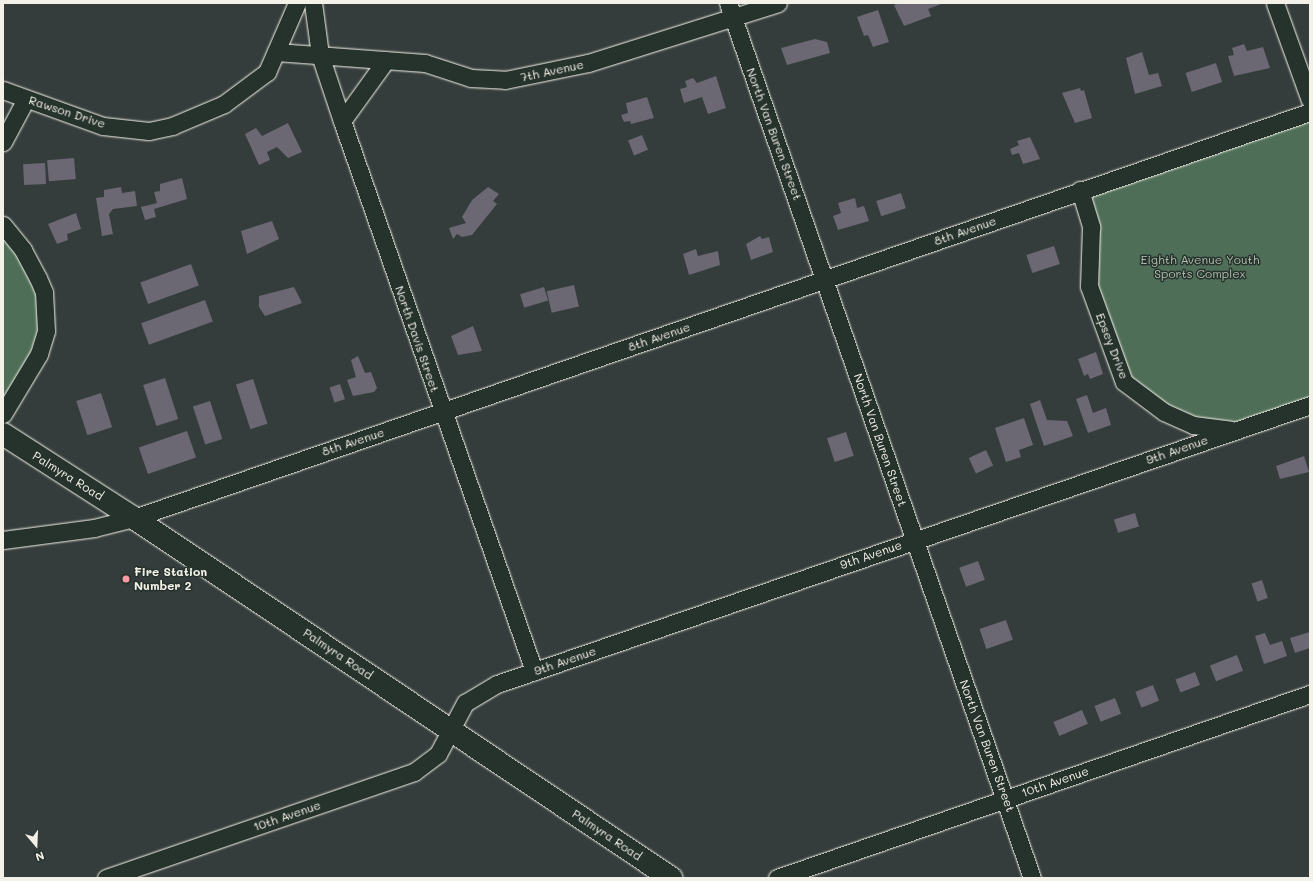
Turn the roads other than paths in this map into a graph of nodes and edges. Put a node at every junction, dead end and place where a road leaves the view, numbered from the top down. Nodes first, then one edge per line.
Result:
1 (297, 3) edge
2 (312, 3) edge
3 (728, 3) edge
4 (778, 3) edge
5 (1276, 3) edge
6 (733, 19) junction
7 (276, 52) junction
8 (320, 55) junction
9 (386, 60) junction
10 (3, 90) edge
11 (26, 99) junction
12 (1310, 100) edge
13 (1310, 112) edge
14 (342, 121) junction
15 (3, 142) edge
16 (1080, 190) junction
17 (3, 224) edge
18 (823, 281) junction
19 (1310, 405) edge
20 (441, 412) junction
21 (3, 414) edge
22 (1235, 431) junction
23 (3, 434) edge
24 (134, 518) junction
25 (915, 539) junction
26 (3, 540) edge
27 (534, 671) junction
28 (1310, 694) edge
29 (448, 729) junction
30 (1005, 800) junction
31 (106, 878) edge
32 (671, 878) edge
33 (777, 878) edge
34 (1032, 878) edge

1 - 7 street, Rawson Drive
2 - 8 street, North Davis Street
3 - 6 street, North Van Buren Street
4 - 6 street, 7th Avenue
5 - 12 street
6 - 9 street, 7th Avenue
6 - 18 street, North Van Buren Street
7 - 8 street
7 - 11 street, Rawson Drive
8 - 9 street, 7th Avenue
8 - 14 street, North Davis Street
9 - 14 street
10 - 11 street, Rawson Drive
11 - 15 street
13 - 16 street, 8th Avenue
14 - 20 street, North Davis Street
16 - 18 street, 8th Avenue
16 - 22 street, Epsey Drive
17 - 21 street
18 - 20 street, 8th Avenue
18 - 25 street, North Van Buren Street
19 - 22 street, 9th Avenue
20 - 24 street, 8th Avenue
20 - 27 street, North Davis Street
22 - 25 street, 9th Avenue
23 - 24 main road, Palmyra Road
24 - 26 street, 8th Avenue
24 - 29 main road, Palmyra Road
25 - 27 street, 9th Avenue
25 - 30 street, North Van Buren Street
27 - 29 street, 9th Avenue
28 - 30 street, 10th Avenue
29 - 31 street, 10th Avenue
29 - 32 main road, Palmyra Road
30 - 33 street, 10th Avenue
30 - 34 street, North Van Buren Street

